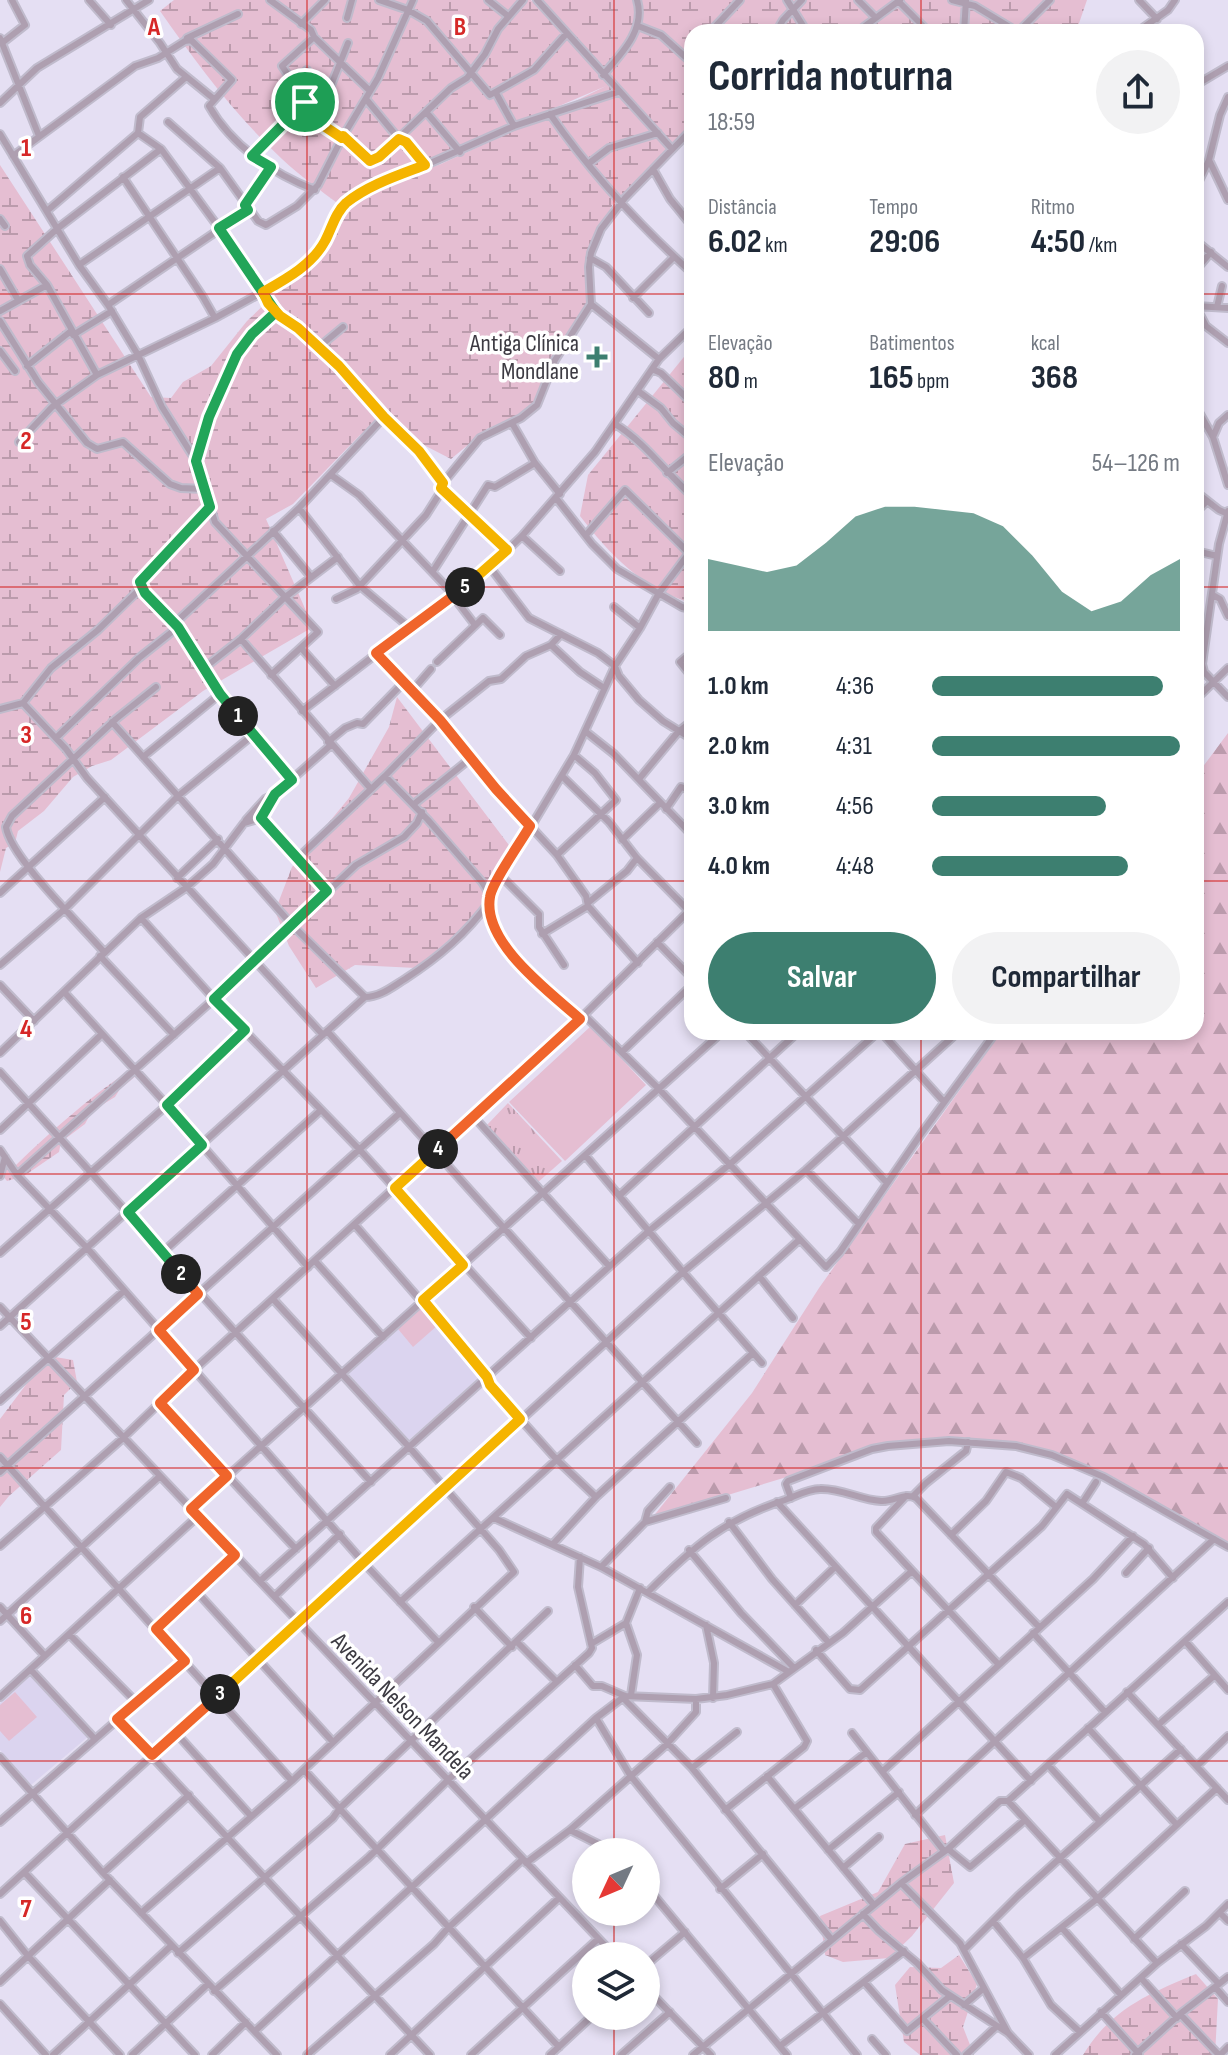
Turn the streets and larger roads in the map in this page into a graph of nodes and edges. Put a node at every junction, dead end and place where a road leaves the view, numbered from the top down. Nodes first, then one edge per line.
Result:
1 (12, 0) edge
2 (89, 0) edge
3 (126, 0) edge
4 (149, 0) edge
5 (270, 0) edge
6 (289, 0) edge
7 (325, 0) edge
8 (352, 0) edge
9 (379, 0) edge
10 (413, 0) edge
11 (488, 0) edge
12 (523, 0) edge
13 (537, 0) edge
14 (637, 0) edge
15 (740, 0) edge
16 (787, 0) edge
17 (802, 0) edge
18 (858, 0) edge
19 (952, 0) edge
20 (1050, 0) edge
21 (1139, 0) edge
22 (1175, 0) edge
23 (899, 1) edge
24 (966, 2) edge
25 (280, 8) junction
26 (408, 10) junction
27 (794, 10) junction
28 (134, 11) junction
29 (238, 14) dead end
30 (508, 16) junction
31 (347, 18) dead end
32 (876, 18) junction
33 (1157, 19) junction
34 (301, 24) junction
35 (718, 24) edge
36 (781, 24) edge
37 (802, 24) edge
38 (868, 24) edge
39 (921, 24) edge
40 (965, 24) edge
41 (1005, 24) edge
42 (1026, 24) edge
43 (1150, 24) edge
44 (111, 25) junction
45 (638, 26) junction
46 (567, 33) junction
47 (314, 37) junction
48 (192, 38) junction
49 (1, 40) edge
50 (348, 43) dead end
51 (168, 53) junction
52 (684, 56) edge
53 (340, 63) junction
54 (1228, 66) edge
55 (307, 70) dead end
56 (472, 73) junction
57 (603, 75) junction
58 (185, 78) junction
59 (1204, 80) edge
60 (292, 84) junction
61 (18, 85) junction
62 (330, 88) dead end
63 (370, 91) junction
64 (618, 92) junction
65 (496, 93) junction
66 (1228, 97) edge
67 (214, 99) junction
68 (366, 99) junction
69 (305, 102) junction
70 (0, 103) edge
71 (427, 113) junction
72 (550, 114) junction
73 (168, 122) dead end
74 (514, 126) junction
75 (138, 133) junction
76 (658, 133) junction
77 (0, 134) edge
78 (39, 136) junction
79 (342, 137) junction
80 (684, 137) edge
81 (399, 139) junction
82 (161, 149) junction
83 (672, 149) junction
84 (460, 152) junction
85 (13, 156) junction
86 (252, 156) junction
87 (1209, 160) junction
88 (588, 164) junction
89 (425, 165) junction
90 (271, 167) junction
91 (220, 168) junction
92 (653, 169) junction
93 (1204, 170) edge
94 (123, 177) junction
95 (190, 188) junction
96 (315, 190) junction
97 (1228, 200) edge
98 (621, 203) junction
99 (246, 208) junction
100 (48, 210) junction
101 (684, 216) edge
102 (0, 219) edge
103 (149, 219) junction
104 (5, 226) dead end
105 (58, 228) junction
106 (219, 228) junction
107 (1204, 247) edge
108 (1211, 252) junction
109 (177, 257) junction
110 (674, 257) junction
111 (590, 258) junction
112 (1204, 260) edge
113 (79, 265) junction
114 (684, 266) edge
115 (1228, 267) edge
116 (0, 269) edge
117 (47, 285) junction
118 (1222, 286) dead end
119 (263, 292) junction
120 (633, 298) junction
121 (18, 300) junction
122 (591, 304) junction
123 (1204, 306) edge
124 (1217, 307) junction
125 (110, 308) junction
126 (1228, 308) edge
127 (0, 311) edge
128 (276, 312) junction
129 (649, 313) dead end
130 (215, 318) junction
131 (0, 321) edge
132 (1204, 322) edge
133 (343, 327) dead end
134 (72, 333) junction
135 (684, 335) edge
136 (1228, 343) edge
137 (319, 347) junction
138 (0, 351) edge
139 (138, 355) junction
140 (659, 359) junction
141 (27, 366) junction
142 (652, 369) junction
143 (15, 371) dead end
144 (97, 375) junction
145 (638, 391) junction
146 (684, 395) edge
147 (56, 404) junction
148 (1228, 415) edge
149 (384, 417) junction
150 (1204, 421) edge
151 (512, 423) junction
152 (615, 424) junction
153 (684, 432) edge
154 (1213, 437) junction
155 (19, 442) dead end
156 (684, 459) edge
157 (196, 461) junction
158 (535, 463) junction
159 (667, 473) junction
160 (331, 475) junction
161 (1228, 485) edge
162 (442, 486) junction
163 (204, 489) junction
164 (684, 489) edge
165 (558, 496) junction
166 (1204, 499) edge
167 (1207, 501) junction
168 (1204, 504) edge
169 (210, 507) junction
170 (299, 508) junction
171 (1228, 513) edge
172 (469, 516) junction
173 (273, 531) junction
174 (586, 535) junction
175 (522, 536) junction
176 (402, 539) junction
177 (684, 545) edge
178 (507, 550) junction
179 (1204, 553) edge
180 (246, 555) junction
181 (1217, 556) junction
182 (338, 557) junction
183 (684, 560) edge
184 (490, 567) junction
185 (433, 571) junction
186 (560, 571) dead end
187 (311, 577) junction
188 (360, 586) junction
189 (141, 588) junction
190 (659, 593) junction
191 (454, 595) junction
192 (1213, 595) junction
193 (284, 598) junction
194 (336, 599) dead end
195 (614, 607) dead end
196 (684, 607) edge
197 (1228, 616) edge
198 (176, 625) junction
199 (475, 625) junction
200 (410, 628) junction
201 (640, 628) junction
202 (561, 634) junction
203 (500, 635) dead end
204 (241, 639) junction
205 (1204, 640) edge
206 (551, 645) junction
207 (302, 649) junction
208 (376, 653) junction
209 (437, 662) dead end
210 (615, 666) junction
211 (1228, 668) edge
212 (203, 669) junction
213 (431, 669) dead end
214 (1204, 672) edge
215 (271, 675) junction
216 (403, 683) junction
217 (1214, 683) junction
218 (335, 686) junction
219 (156, 687) dead end
220 (604, 688) junction
221 (411, 692) junction
222 (1204, 692) edge
223 (220, 694) junction
224 (1228, 697) edge
225 (23, 703) junction
226 (0, 709) edge
227 (302, 711) junction
228 (440, 720) junction
229 (112, 722) junction
230 (684, 727) edge
231 (585, 731) junction
232 (678, 732) junction
233 (254, 734) junction
234 (684, 735) edge
235 (56, 738) junction
236 (330, 743) junction
237 (574, 755) junction
238 (143, 757) junction
239 (471, 758) junction
240 (74, 760) junction
241 (385, 776) junction
242 (562, 776) junction
243 (639, 779) junction
244 (292, 780) junction
245 (371, 789) junction
246 (684, 789) edge
247 (275, 794) junction
248 (178, 796) junction
249 (105, 797) junction
250 (660, 803) junction
251 (414, 804) junction
252 (666, 809) junction
253 (422, 812) junction
254 (601, 815) junction
255 (261, 818) junction
256 (428, 820) junction
257 (244, 823) junction
258 (417, 823) junction
259 (530, 826) junction
260 (684, 827) edge
261 (140, 835) junction
262 (218, 839) junction
263 (622, 840) junction
264 (226, 847) junction
265 (557, 855) junction
266 (637, 858) junction
267 (297, 859) junction
268 (28, 867) junction
269 (501, 876) junction
270 (177, 878) junction
271 (187, 887) junction
272 (327, 891) junction
273 (0, 893) edge
274 (490, 898) junction
275 (589, 904) junction
276 (684, 904) edge
277 (66, 908) junction
278 (684, 916) edge
279 (141, 918) junction
280 (293, 926) junction
281 (542, 934) junction
282 (657, 942) junction
283 (102, 954) junction
284 (255, 961) junction
285 (638, 963) junction
286 (0, 965) edge
287 (564, 965) dead end
288 (684, 970) edge
289 (0, 985) edge
290 (65, 993) junction
291 (684, 993) edge
292 (365, 997) junction
293 (214, 999) junction
294 (582, 1017) junction
295 (34, 1021) junction
296 (245, 1030) junction
297 (325, 1033) junction
298 (102, 1034) junction
299 (174, 1035) junction
300 (713, 1040) edge
301 (752, 1040) edge
302 (789, 1040) edge
303 (870, 1040) edge
304 (887, 1040) edge
305 (950, 1040) edge
306 (990, 1040) edge
307 (622, 1052) junction
308 (0, 1053) edge
309 (769, 1058) junction
310 (134, 1071) junction
311 (283, 1071) junction
312 (0, 1072) edge
313 (915, 1073) junction
314 (658, 1088) junction
315 (804, 1096) junction
316 (944, 1102) junction
317 (29, 1104) junction
318 (167, 1105) junction
319 (321, 1110) junction
320 (400, 1113) junction
321 (474, 1117) junction
322 (695, 1128) junction
323 (0, 1130) edge
324 (60, 1137) junction
325 (842, 1137) junction
326 (202, 1145) junction
327 (359, 1149) junction
328 (0, 1150) edge
329 (436, 1152) junction
330 (585, 1155) junction
331 (5, 1157) junction
332 (729, 1165) junction
333 (12, 1168) junction
334 (91, 1170) junction
335 (806, 1170) junction
336 (17, 1175) junction
337 (0, 1178) edge
338 (887, 1183) junction
339 (236, 1186) junction
340 (395, 1188) junction
341 (542, 1193) junction
342 (620, 1195) junction
343 (766, 1204) junction
344 (48, 1208) junction
345 (128, 1212) junction
346 (859, 1224) junction
347 (355, 1225) junction
348 (273, 1227) junction
349 (504, 1227) junction
350 (650, 1230) junction
351 (799, 1240) junction
352 (87, 1248) junction
353 (0, 1253) edge
354 (162, 1253) junction
355 (315, 1261) junction
356 (463, 1265) junction
357 (609, 1266) junction
358 (308, 1267) junction
359 (683, 1272) junction
360 (759, 1276) junction
361 (124, 1291) junction
362 (198, 1294) junction
363 (273, 1299) junction
364 (423, 1300) junction
365 (569, 1302) junction
366 (0, 1307) edge
367 (718, 1312) junction
368 (10, 1317) junction
369 (793, 1318) dead end
370 (0, 1326) edge
371 (159, 1330) junction
372 (234, 1333) junction
373 (383, 1337) junction
374 (531, 1338) junction
375 (606, 1342) junction
376 (753, 1353) junction
377 (48, 1358) junction
378 (762, 1363) dead end
379 (194, 1370) junction
380 (342, 1372) junction
381 (487, 1377) junction
382 (642, 1382) junction
383 (83, 1398) junction
384 (0, 1401) edge
385 (160, 1403) junction
386 (302, 1409) junction
387 (520, 1419) junction
388 (679, 1424) junction
389 (122, 1439) junction
390 (968, 1442) junction
391 (697, 1443) dead end
392 (262, 1445) junction
393 (409, 1447) junction
394 (0, 1457) edge
395 (557, 1460) junction
396 (8, 1465) junction
397 (0, 1472) edge
398 (227, 1476) junction
399 (159, 1477) junction
400 (371, 1482) junction
401 (1096, 1482) dead end
402 (670, 1487) dead end
403 (445, 1488) junction
404 (910, 1496) junction
405 (596, 1497) junction
406 (726, 1498) dead end
407 (791, 1498) junction
408 (777, 1502) junction
409 (1083, 1502) junction
410 (43, 1506) junction
411 (1056, 1507) junction
412 (191, 1509) junction
413 (198, 1516) junction
414 (494, 1518) junction
415 (328, 1521) junction
416 (645, 1522) junction
417 (729, 1522) junction
418 (481, 1529) junction
419 (340, 1534) junction
420 (951, 1535) junction
421 (1133, 1536) junction
422 (1214, 1539) junction
423 (553, 1544) junction
424 (0, 1546) edge
425 (1228, 1547) edge
426 (1149, 1548) junction
427 (81, 1549) junction
428 (296, 1549) junction
429 (689, 1550) junction
430 (235, 1555) junction
431 (580, 1557) junction
432 (364, 1563) junction
433 (601, 1567) junction
434 (835, 1567) junction
435 (912, 1571) junction
436 (1126, 1573) dead end
437 (989, 1574) junction
438 (1173, 1578) junction
439 (260, 1581) junction
440 (640, 1588) junction
441 (119, 1589) junction
442 (197, 1592) junction
443 (648, 1592) junction
444 (275, 1596) junction
445 (400, 1602) junction
446 (1228, 1602) edge
447 (795, 1605) junction
448 (0, 1607) edge
449 (474, 1607) junction
450 (871, 1607) junction
451 (548, 1611) dead end
452 (949, 1611) junction
453 (7, 1614) junction
454 (0, 1621) edge
455 (300, 1622) junction
456 (626, 1623) junction
457 (706, 1625) junction
458 (1039, 1627) junction
459 (156, 1629) junction
460 (1033, 1633) junction
461 (70, 1635) junction
462 (1185, 1641) junction
463 (438, 1642) junction
464 (829, 1643) junction
465 (514, 1644) junction
466 (591, 1644) junction
467 (907, 1646) junction
468 (816, 1650) junction
469 (45, 1656) junction
470 (185, 1661) junction
471 (257, 1661) junction
472 (575, 1665) junction
473 (999, 1665) junction
474 (31, 1670) junction
475 (791, 1670) junction
476 (1069, 1674) junction
477 (1214, 1676) junction
478 (1228, 1676) edge
479 (556, 1681) junction
480 (1221, 1682) junction
481 (773, 1684) junction
482 (1228, 1690) edge
483 (1127, 1692) junction
484 (626, 1696) junction
485 (0, 1697) edge
486 (216, 1698) junction
487 (713, 1698) junction
488 (696, 1699) junction
489 (136, 1702) junction
490 (374, 1702) junction
491 (959, 1702) junction
492 (1105, 1712) junction
493 (596, 1718) junction
494 (117, 1719) junction
495 (1158, 1725) junction
496 (1088, 1728) junction
497 (737, 1732) dead end
498 (176, 1733) junction
499 (852, 1733) dead end
500 (1228, 1736) edge
501 (94, 1738) junction
502 (411, 1740) junction
503 (995, 1741) junction
504 (333, 1742) junction
505 (666, 1745) junction
506 (1181, 1749) junction
507 (867, 1752) junction
508 (152, 1755) junction
509 (0, 1757) edge
510 (1049, 1766) junction
511 (1197, 1766) junction
512 (9, 1767) junction
513 (692, 1768) junction
514 (304, 1770) junction
515 (883, 1771) junction
516 (0, 1775) edge
517 (630, 1775) junction
518 (767, 1776) junction
519 (449, 1779) junction
520 (292, 1781) junction
521 (1031, 1781) junction
522 (1139, 1786) junction
523 (1217, 1788) junction
524 (899, 1792) junction
525 (31, 1793) junction
526 (189, 1795) junction
527 (1228, 1800) edge
528 (1008, 1801) junction
529 (340, 1808) junction
530 (794, 1809) junction
531 (725, 1810) junction
532 (915, 1815) junction
533 (251, 1816) junction
534 (486, 1820) junction
535 (1025, 1820) junction
536 (0, 1822) edge
537 (1100, 1822) junction
538 (1177, 1825) junction
539 (570, 1830) junction
540 (68, 1834) junction
541 (227, 1836) junction
542 (879, 1837) dead end
543 (586, 1838) edge
544 (377, 1849) junction
545 (828, 1850) junction
546 (946, 1850) junction
547 (763, 1854) junction
548 (1059, 1859) junction
549 (525, 1861) junction
550 (843, 1868) junction
551 (25, 1873) junction
552 (103, 1873) junction
553 (264, 1876) junction
554 (110, 1880) junction
555 (901, 1883) junction
556 (412, 1889) junction
557 (720, 1889) junction
558 (1185, 1891) dead end
559 (0, 1894) edge
560 (559, 1898) junction
561 (1097, 1899) junction
562 (660, 1903) edge
563 (1228, 1904) edge
564 (874, 1905) junction
565 (141, 1913) junction
566 (1220, 1913) junction
567 (863, 1914) junction
568 (300, 1916) junction
569 (68, 1920) junction
570 (0, 1921) edge
571 (993, 1921) junction
572 (1228, 1921) edge
573 (448, 1928) junction
574 (1062, 1928) junction
575 (685, 1932) junction
576 (598, 1939) junction
577 (1134, 1939) junction
578 (832, 1940) junction
579 (601, 1942) edge
580 (1181, 1944) junction
581 (171, 1946) junction
582 (964, 1950) junction
583 (904, 1951) junction
584 (178, 1953) junction
585 (660, 1953) edge
586 (28, 1956) junction
587 (337, 1957) junction
588 (1023, 1958) junction
589 (1157, 1963) junction
590 (486, 1967) junction
591 (791, 1974) junction
592 (1228, 1977) edge
593 (1141, 1978) junction
594 (0, 1982) edge
595 (865, 1983) junction
596 (208, 1984) junction
597 (128, 1985) junction
598 (1217, 1986) junction
599 (984, 1988) junction
600 (214, 1991) junction
601 (375, 1995) junction
602 (1121, 1995) junction
603 (950, 1996) junction
604 (660, 2002) edge
605 (1228, 2002) edge
606 (0, 2004) edge
607 (964, 2005) junction
608 (522, 2007) junction
609 (748, 2009) junction
610 (670, 2012) junction
611 (1101, 2012) junction
612 (823, 2014) junction
613 (1178, 2016) junction
614 (924, 2020) junction
615 (88, 2021) junction
616 (246, 2022) junction
617 (999, 2023) junction
618 (165, 2024) junction
619 (577, 2030) edge
620 (255, 2031) junction
621 (1080, 2032) junction
622 (412, 2035) junction
623 (872, 2039) dead end
624 (703, 2046) junction
625 (780, 2046) junction
626 (559, 2047) junction
627 (1228, 2047) edge
628 (1061, 2053) edge
629 (1137, 2054) edge
630 (46, 2055) edge
631 (53, 2055) edge
632 (120, 2055) edge
633 (132, 2055) edge
634 (195, 2055) edge
635 (212, 2055) edge
636 (277, 2055) edge
637 (307, 2055) edge
638 (390, 2055) edge
639 (430, 2055) edge
640 (471, 2055) edge
641 (550, 2055) edge
642 (621, 2055) edge
643 (693, 2055) edge
644 (711, 2055) edge
645 (787, 2055) edge
646 (857, 2055) edge
647 (886, 2055) edge
648 (957, 2055) edge
649 (966, 2055) edge
650 (1029, 2055) edge
651 (1219, 2055) edge

1 - 49 street
2 - 44 street
3 - 28 street
4 - 28 street
5 - 25 street
6 - 25 street
7 - 34 street
8 - 31 street
9 - 26 street
10 - 26 street
11 - 30 street
12 - 30 street
13 - 46 street
14 - 45 street
15 - 35 street
16 - 27 street
17 - 27 street
18 - 32 street
19 - 24 street
20 - 42 street
21 - 33 street
22 - 33 street
23 - 32 street
23 - 39 street
24 - 40 street
24 - 41 street
25 - 34 street
26 - 56 street
26 - 63 street
27 - 36 street
27 - 37 street
28 - 44 street
28 - 51 street
29 - 48 street
30 - 56 street
32 - 38 street
33 - 43 street
34 - 47 street
44 - 61 street
45 - 52 street
45 - 57 street
46 - 57 street
46 - 65 street
47 - 53 street
47 - 60 street
48 - 51 street
48 - 67 street
49 - 61 street
50 - 53 street
51 - 58 street
51 - 78 street
53 - 62 street
53 - 63 street
54 - 59 street
55 - 60 street
56 - 65 street
56 - 71 street
57 - 64 street
58 - 67 street
58 - 75 street
60 - 69 street
61 - 70 street
61 - 78 street
63 - 68 street
64 - 72 street
64 - 76 street
65 - 74 street
66 - 87 street
67 - 86 street
68 - 79 street
68 - 81 street
69 - 79 street
69 - 86 street
71 - 81 street
71 - 84 street
72 - 74 street
72 - 88 street
73 - 91 street
74 - 84 street
75 - 82 street
75 - 100 street
76 - 83 street
76 - 88 street
77 - 85 street
78 - 85 street
79 - 81 street
79 - 96 street
80 - 83 street
81 - 89 street
82 - 94 street
82 - 95 street
83 - 92 street
84 - 89 street
85 - 100 street
86 - 90 street
87 - 93 street
87 - 97 street
88 - 98 street
89 - 119 street
90 - 96 street
90 - 99 street
91 - 95 street
91 - 99 street
92 - 98 street
92 - 101 street
94 - 103 street
94 - 105 street
95 - 103 street
95 - 106 street
96 - 99 street
98 - 110 street
98 - 111 street
99 - 106 street
100 - 105 street
102 - 104 street
103 - 109 street
103 - 113 street
105 - 113 street
105 - 117 street
106 - 109 street
106 - 119 street
107 - 108 street
108 - 112 street
108 - 115 street
109 - 125 street
109 - 130 street
110 - 114 street
110 - 120 street
111 - 120 street
111 - 122 street
113 - 125 street
116 - 121 street
117 - 121 street
117 - 134 street
118 - 124 street
119 - 128 street
119 - 130 street
120 - 129 street
121 - 127 street
122 - 140 street
122 - 151 street
123 - 124 street
124 - 126 street
125 - 134 street
125 - 139 street
128 - 137 street
128 - 157 street
130 - 139 street
131 - 141 street
132 - 136 street
133 - 137 street
134 - 141 street
134 - 144 street
135 - 140 street
137 - 149 street
138 - 143 street
139 - 144 street
139 - 157 street
140 - 142 street
141 - 147 street
142 - 145 street
142 - 146 street
144 - 147 street
145 - 152 street
145 - 153 street
147 - 155 street
147 - 163 street
148 - 154 street
149 - 160 street
149 - 162 street
150 - 154 street
151 - 158 street
151 - 162 street
152 - 159 street
152 - 165 street
154 - 161 street
156 - 159 street
157 - 163 street
158 - 165 street
158 - 172 street
159 - 164 street
160 - 170 street
160 - 176 street
162 - 172 street
162 - 176 street
163 - 169 street
165 - 174 street
165 - 175 street
166 - 167 street
167 - 168 street
167 - 171 street
169 - 180 street
169 - 189 street
170 - 173 street
170 - 182 street
171 - 181 street
172 - 178 street
172 - 185 street
173 - 180 street
173 - 187 street
174 - 177 street
174 - 190 street
175 - 178 street
175 - 186 street
176 - 185 street
176 - 188 street
178 - 184 street
179 - 181 street
180 - 193 street
180 - 198 street
181 - 192 street
182 - 187 street
182 - 188 street
183 - 190 street
184 - 191 street
184 - 202 street
185 - 191 street
187 - 193 street
188 - 194 street
188 - 200 street
189 - 198 street
189 - 225 street
190 - 196 street
190 - 201 street
191 - 199 street
191 - 200 street
192 - 197 street
192 - 205 street
193 - 204 street
193 - 207 street
195 - 201 street
198 - 212 street
198 - 235 street
199 - 203 street
199 - 209 street
200 - 208 street
201 - 210 street
202 - 206 street
202 - 210 street
204 - 212 street
204 - 215 street
206 - 220 street
206 - 228 street
207 - 215 street
207 - 218 street
208 - 216 street
208 - 218 street
210 - 220 street
210 - 232 street
211 - 217 street
212 - 223 street
213 - 221 street
214 - 217 street
215 - 227 street
216 - 221 street
216 - 236 street
217 - 222 street
217 - 224 street
218 - 227 street
219 - 229 street
220 - 231 street
221 - 228 street
223 - 233 street
223 - 238 street
225 - 226 street
225 - 235 street
227 - 236 street
228 - 239 street
228 - 241 street
229 - 238 street
229 - 240 street
230 - 232 street
231 - 237 street
231 - 243 street
232 - 234 street
232 - 243 street
233 - 244 street
233 - 248 street
235 - 240 street
236 - 244 street
236 - 245 street
237 - 242 street
237 - 254 street
238 - 248 street
239 - 251 street
239 - 259 street
240 - 249 street
240 - 268 street
241 - 245 street
241 - 251 street
242 - 254 street
242 - 259 street
243 - 250 street
244 - 247 street
245 - 267 street
246 - 252 street
247 - 255 street
247 - 257 street
248 - 261 street
248 - 262 street
249 - 261 street
249 - 268 street
250 - 252 street
250 - 263 street
251 - 253 street
252 - 260 street
253 - 256 street
253 - 258 street
254 - 263 street
254 - 265 street
255 - 257 street
255 - 267 street
256 - 258 street
256 - 274 street
257 - 264 street
258 - 272 street
259 - 265 street
259 - 269 street
261 - 270 street
261 - 277 street
262 - 264 street
262 - 270 street
263 - 266 street
264 - 271 street
264 - 280 street
265 - 275 street
266 - 275 street
266 - 276 street
267 - 272 street
268 - 273 street
268 - 277 street
269 - 274 street
269 - 281 street
270 - 271 street
271 - 279 street
271 - 284 street
272 - 280 street
274 - 292 street
274 - 294 street
275 - 281 street
275 - 285 street
277 - 283 street
277 - 286 street
278 - 282 street
279 - 283 street
279 - 293 street
280 - 284 street
280 - 292 street
281 - 287 street
282 - 285 street
282 - 288 street
283 - 290 street
283 - 299 street
284 - 293 street
284 - 297 street
285 - 294 street
289 - 295 street
290 - 295 street
290 - 298 street
291 - 307 street
292 - 297 street
293 - 296 street
293 - 299 street
294 - 307 street
294 - 321 street
295 - 308 street
296 - 311 street
296 - 318 street
297 - 311 street
297 - 320 street
298 - 310 street
298 - 317 street
299 - 310 street
300 - 314 street
301 - 309 street
302 - 309 street
303 - 315 street
304 - 313 street
305 - 313 street
306 - 316 street
307 - 314 street
309 - 315 street
309 - 322 street
310 - 318 street
310 - 324 street
311 - 319 street
311 - 326 street
312 - 317 street
313 - 316 street
313 - 325 street
314 - 322 street
314 - 330 street
315 - 325 street
315 - 332 street
316 - 338 street
317 - 323 street
317 - 324 street
318 - 326 street
318 - 334 street
319 - 327 street
319 - 339 street
320 - 327 street
320 - 329 street
321 - 329 street
321 - 341 street
322 - 332 street
322 - 342 street
324 - 334 street
324 - 336 street
325 - 335 street
325 - 338 street
326 - 339 street
326 - 345 street
327 - 340 street
327 - 348 street
328 - 331 street
329 - 340 street
329 - 349 street
330 - 341 street
330 - 342 street
331 - 333 street
331 - 337 street
332 - 343 street
332 - 350 street
333 - 336 street
333 - 337 street
334 - 344 street
334 - 345 street
335 - 343 street
335 - 346 street
336 - 344 street
338 - 346 street
339 - 348 street
339 - 354 street
340 - 347 street
340 - 356 street
341 - 349 street
341 - 357 street
342 - 350 street
343 - 351 street
343 - 359 street
344 - 352 street
344 - 353 street
345 - 352 street
345 - 354 street
346 - 351 street
347 - 355 street
347 - 364 street
348 - 358 street
348 - 362 street
349 - 356 street
349 - 365 street
350 - 357 street
350 - 359 street
351 - 360 street
352 - 361 street
352 - 368 street
354 - 362 street
355 - 358 street
355 - 373 street
356 - 364 street
356 - 374 street
357 - 365 street
358 - 363 street
359 - 367 street
359 - 375 street
360 - 367 street
360 - 369 street
361 - 371 street
361 - 377 street
362 - 371 street
362 - 372 street
363 - 372 street
363 - 380 street
364 - 373 street
364 - 381 street
365 - 374 street
365 - 375 street
366 - 368 street, Avenida Nelson Mandela
367 - 376 street
367 - 382 street
368 - 370 street
368 - 377 street, Avenida Nelson Mandela
371 - 379 street
371 - 383 street
372 - 379 street
372 - 386 street
373 - 380 street
374 - 381 street
375 - 382 street
375 - 387 street
376 - 378 street
376 - 388 street
377 - 383 street, Avenida Nelson Mandela
377 - 384 street
379 - 385 street
379 - 392 street
380 - 386 street
380 - 393 street
381 - 387 street
381 - 393 street
382 - 388 street
382 - 395 street
383 - 389 street, Avenida Nelson Mandela
383 - 396 street
385 - 389 street
385 - 398 street
386 - 392 street
386 - 400 street
387 - 395 street
387 - 403 street
388 - 391 street
388 - 405 street
389 - 399 street, Avenida Nelson Mandela
389 - 410 street
390 - 404 street
390 - 407 street
390 - 422 street
392 - 398 street
392 - 415 street
393 - 400 street
393 - 403 street
394 - 396 street
395 - 405 street
395 - 414 street
396 - 397 street
396 - 410 street
398 - 412 street
398 - 428 street
399 - 412 street, Avenida Nelson Mandela
399 - 427 street
400 - 415 street
401 - 409 street
402 - 416 street
403 - 418 street
403 - 432 street
404 - 407 street
404 - 420 street
404 - 435 street
405 - 423 street
406 - 416 street
407 - 408 street
408 - 417 street
408 - 434 street
409 - 411 street
409 - 421 street
410 - 424 street
410 - 427 street
411 - 420 street
411 - 437 street
412 - 413 street, Avenida Nelson Mandela
413 - 430 street, Avenida Nelson Mandela
413 - 441 street
414 - 418 street
414 - 423 street
415 - 419 street
415 - 428 street
416 - 433 street
417 - 429 street
417 - 447 street
418 - 445 street
418 - 449 street
419 - 432 street
419 - 444 street
420 - 437 street
421 - 426 street
421 - 458 street
422 - 425 street
422 - 438 street
423 - 431 street
426 - 436 street
426 - 438 street
427 - 441 street
427 - 453 street
428 - 439 street
429 - 443 street
429 - 475 street
430 - 439 street, Avenida Nelson Mandela
430 - 442 street
431 - 433 street
431 - 466 street
432 - 445 street
432 - 455 street
433 - 440 street
434 - 447 street
434 - 450 street
435 - 450 street
435 - 452 street
437 - 452 street
437 - 458 street
438 - 476 street
439 - 444 street, Avenida Nelson Mandela
440 - 443 street
440 - 456 street
441 - 459 street
441 - 461 street
442 - 459 street
442 - 471 street
443 - 457 street
444 - 455 street, Avenida Nelson Mandela
445 - 463 street
446 - 462 street
447 - 464 street
448 - 453 street
449 - 463 street
449 - 465 street
450 - 464 street
450 - 467 street
451 - 465 street
452 - 467 street
452 - 473 street
453 - 454 street
453 - 469 street
455 - 471 street
455 - 490 street, Avenida Nelson Mandela
456 - 466 street
456 - 484 street
457 - 475 street
457 - 487 street
458 - 460 street
459 - 470 street
460 - 473 street
460 - 476 street
461 - 469 street
461 - 489 street
462 - 477 street
462 - 483 street
463 - 490 street
464 - 468 street
465 - 479 street
465 - 502 street
466 - 472 street
467 - 468 street
467 - 491 street
468 - 475 street
469 - 474 street
470 - 486 street
470 - 489 street
471 - 486 street
471 - 504 street
472 - 479 street
472 - 484 street
473 - 491 street
474 - 485 street
474 - 501 street
475 - 481 street
476 - 492 street
476 - 503 street
477 - 480 street
477 - 495 street
478 - 480 street
479 - 519 street
480 - 482 street
481 - 487 street
481 - 518 street
483 - 492 street
483 - 495 street
484 - 488 street
484 - 493 street
484 - 505 street
486 - 498 street
486 - 520 street
487 - 488 street
488 - 505 street
489 - 494 street
490 - 502 street, Avenida Nelson Mandela
490 - 504 street
491 - 503 street
491 - 515 street
492 - 496 street
493 - 517 street
493 - 534 street
494 - 501 street
494 - 508 street
495 - 506 street
496 - 510 street
496 - 522 street
497 - 513 street
498 - 508 street
498 - 533 street
499 - 507 street
500 - 511 street
501 - 525 street
502 - 519 street, Avenida Nelson Mandela
502 - 529 street
503 - 521 street
503 - 532 street
504 - 514 street
505 - 513 street
505 - 517 street
506 - 511 street
506 - 522 street
507 - 515 street
507 - 530 street
508 - 526 street
508 - 540 street
509 - 512 street
510 - 521 street
510 - 537 street
511 - 523 street
512 - 516 street
512 - 525 street
513 - 531 street
514 - 520 street
514 - 529 street
515 - 524 street
517 - 539 street
517 - 557 street
518 - 530 street
518 - 531 street
519 - 534 street, Avenida Nelson Mandela
519 - 544 street
520 - 533 street
521 - 528 street
522 - 537 street
522 - 538 street
523 - 527 street
523 - 538 street
524 - 532 street
524 - 545 street
525 - 536 street
525 - 540 street
526 - 541 street
526 - 552 street
528 - 535 street
528 - 546 street
529 - 544 street
529 - 553 street
530 - 545 street
531 - 547 street
532 - 546 street
533 - 541 street
534 - 549 street, Avenida Nelson Mandela
534 - 556 street
535 - 546 street
535 - 548 street
537 - 548 street
538 - 561 street
539 - 543 street
539 - 549 street
540 - 551 street
540 - 552 street
541 - 553 street
541 - 565 street
542 - 550 street
544 - 556 street
544 - 568 street
545 - 550 street
546 - 555 street
547 - 557 street
547 - 578 street
548 - 561 street
548 - 571 street
549 - 560 street, Avenida Nelson Mandela
549 - 573 street
550 - 564 street
551 - 559 street
551 - 569 street
552 - 554 street
553 - 568 street
553 - 584 street
554 - 565 street
554 - 569 street
555 - 564 street
555 - 582 street
556 - 573 street
556 - 587 street
557 - 591 street
558 - 577 street
560 - 576 street, Avenida Nelson Mandela
560 - 590 street
561 - 574 street
561 - 577 street
562 - 575 street
563 - 566 street
564 - 567 street
565 - 581 street
566 - 572 street
566 - 580 street
567 - 578 street
567 - 583 street
568 - 587 street
568 - 600 street
569 - 586 street
569 - 597 street
570 - 586 street
571 - 582 street
571 - 588 street
573 - 590 street
573 - 601 street
574 - 588 street
574 - 602 street
575 - 585 street
575 - 609 street
576 - 579 street, Avenida Nelson Mandela
576 - 608 street
577 - 589 street
578 - 591 street
580 - 589 street
580 - 598 street
581 - 584 street
581 - 597 street
582 - 599 street
583 - 595 street
583 - 603 street
584 - 596 street
586 - 594 street
586 - 615 street
587 - 601 street
587 - 620 street
588 - 621 street
589 - 593 street
590 - 608 street
590 - 622 street
591 - 609 street
591 - 612 street
592 - 598 street
593 - 602 street
593 - 613 street
595 - 612 street
595 - 614 street
596 - 600 street
596 - 618 street
597 - 615 street
597 - 618 street
598 - 605 street
598 - 613 street
599 - 607 street
599 - 617 street
600 - 616 street
601 - 622 street
601 - 637 street
602 - 611 street
603 - 607 street
603 - 614 street
604 - 610 street
606 - 630 street
607 - 617 street
608 - 626 street
608 - 640 street
609 - 624 street
609 - 625 street
610 - 624 street
610 - 642 street
611 - 621 street
611 - 629 street
612 - 625 street
612 - 646 street
613 - 629 street
613 - 651 street
614 - 648 street
615 - 631 street
615 - 632 street
616 - 620 street
616 - 635 street
617 - 649 street
617 - 650 street
618 - 633 street
618 - 634 street
619 - 626 street
620 - 636 street
621 - 628 street
622 - 638 street
622 - 639 street
623 - 647 street
624 - 643 street
624 - 644 street
625 - 645 street
626 - 641 street
627 - 651 street

